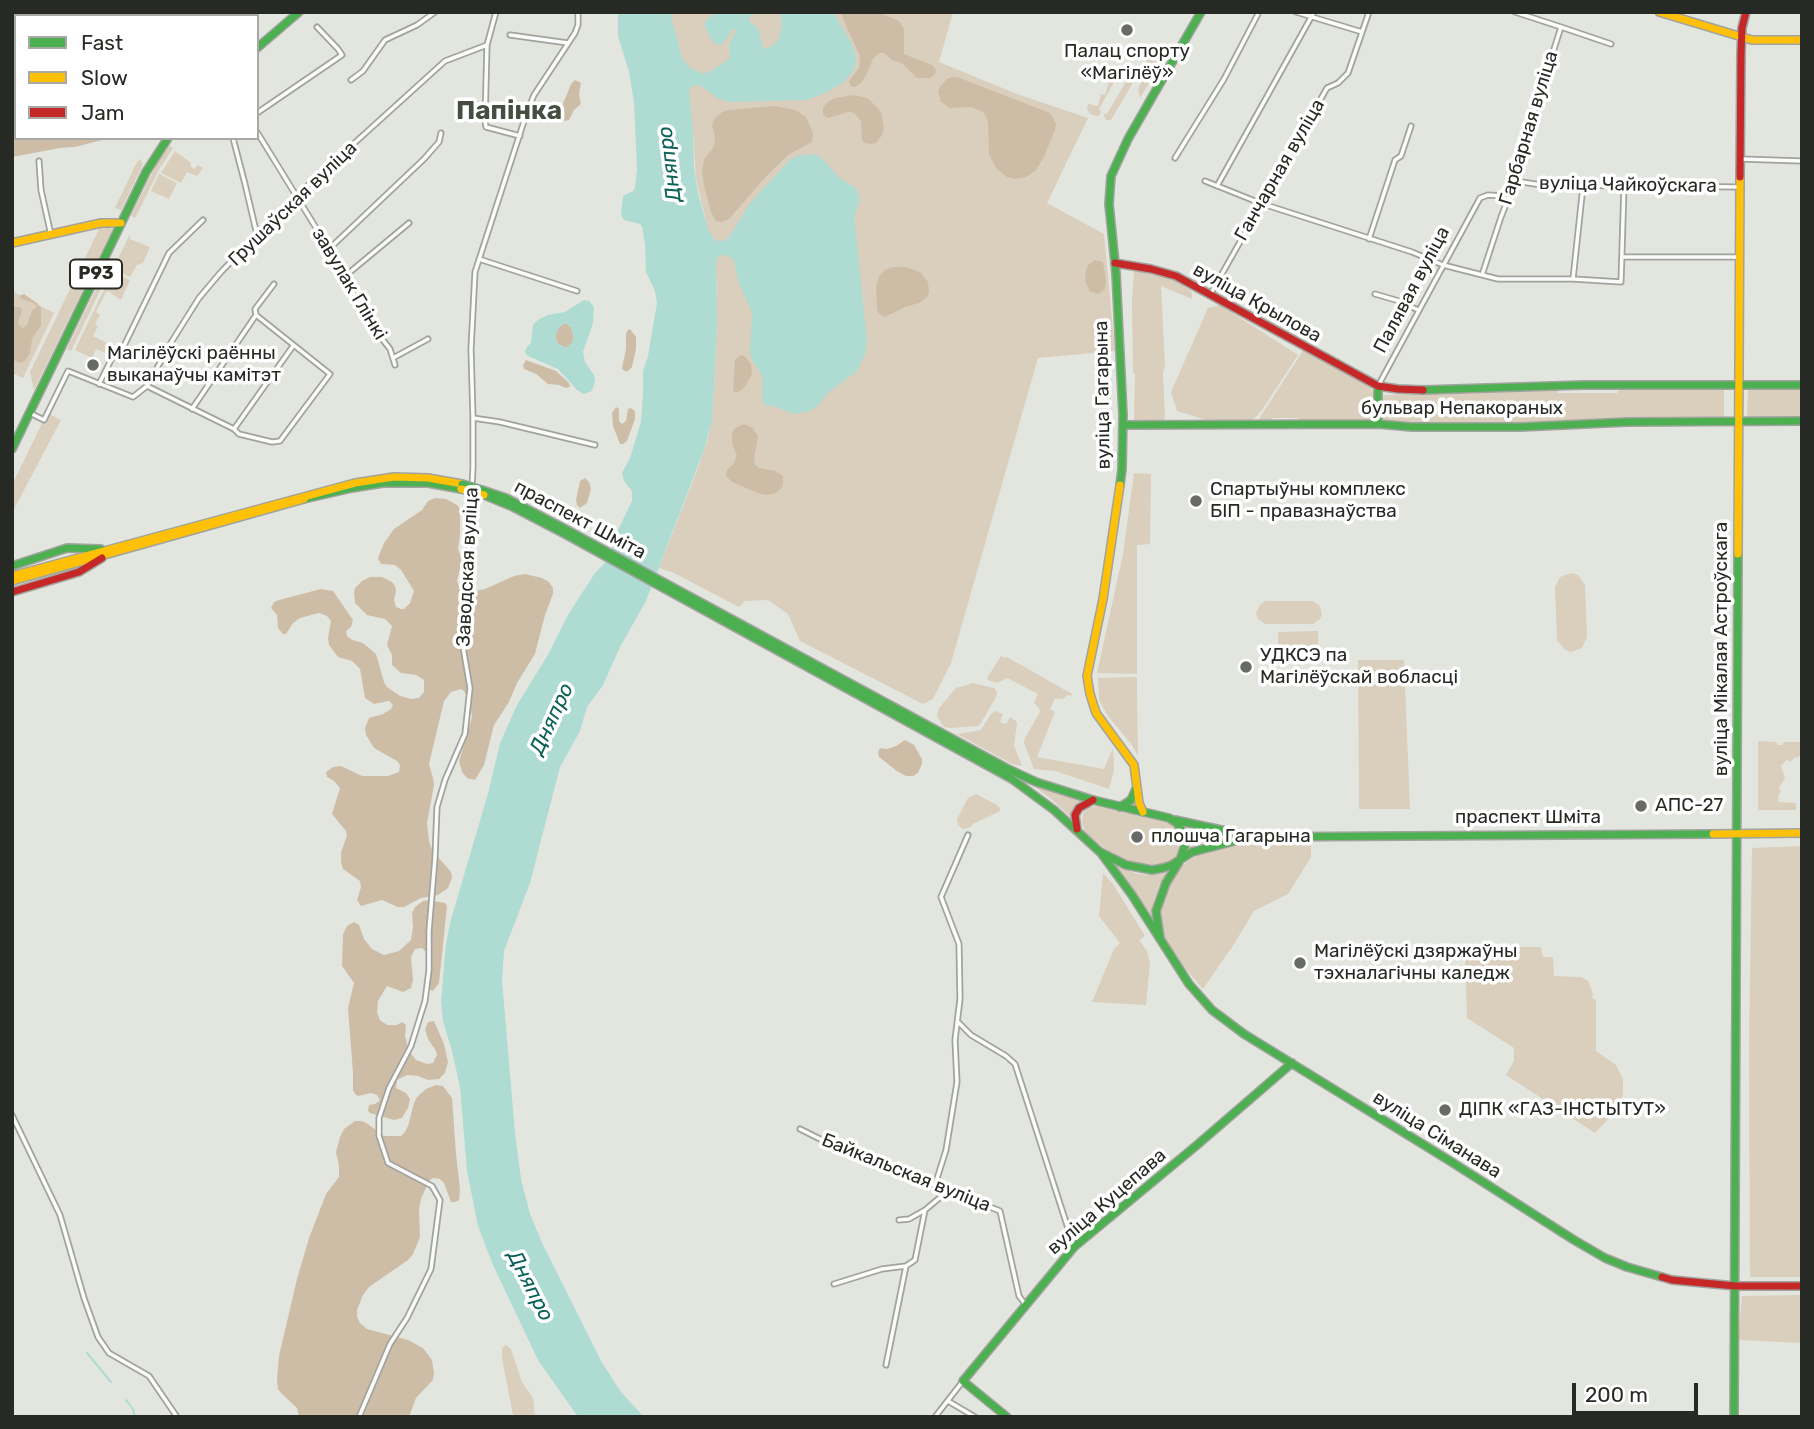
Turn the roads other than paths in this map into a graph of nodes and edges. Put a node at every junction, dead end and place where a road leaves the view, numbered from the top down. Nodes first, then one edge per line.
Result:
1 (299, 12) edge
2 (435, 12) edge
3 (496, 12) edge
4 (578, 12) edge
5 (1201, 12) edge
6 (1259, 12) edge
7 (1296, 12) edge
8 (1369, 12) edge
9 (1515, 12) edge
10 (1659, 12) edge
11 (1746, 12) edge
12 (1313, 15) edge
13 (317, 27) dead end
14 (1561, 27) junction
15 (1362, 32) junction
16 (509, 35) dead end
17 (1741, 37) junction
18 (1802, 40) edge
19 (568, 43) junction
20 (1611, 44) dead end
21 (487, 45) junction
22 (259, 46) edge
23 (351, 80) dead end
24 (259, 112) edge
25 (1411, 126) dead end
26 (441, 133) dead end
27 (259, 135) edge
28 (520, 135) junction
29 (167, 140) edge
30 (234, 140) edge
31 (1175, 158) dead end
32 (1741, 159) junction
33 (39, 161) dead end
34 (1802, 161) edge
35 (1205, 181) dead end
36 (1515, 181) junction
37 (1217, 186) junction
38 (1583, 186) junction
39 (1624, 186) junction
40 (1741, 187) junction
41 (296, 196) junction
42 (1504, 196) dead end
43 (1261, 204) junction
44 (203, 220) dead end
45 (121, 223) junction
46 (409, 223) dead end
47 (51, 235) junction
48 (257, 235) junction
49 (1369, 239) junction
50 (12, 243) edge
51 (328, 249) junction
52 (1622, 257) junction
53 (1740, 257) junction
54 (478, 259) junction
55 (1115, 263) junction
56 (1443, 265) junction
57 (1482, 275) junction
58 (344, 276) junction
59 (1573, 279) junction
60 (274, 284) dead end
61 (577, 291) dead end
62 (1375, 294) dead end
63 (1210, 295) junction
64 (1418, 310) junction
65 (256, 315) junction
66 (428, 339) dead end
67 (293, 346) junction
68 (393, 358) junction
69 (395, 365) dead end
70 (99, 384) junction
71 (1739, 384) junction
72 (1802, 384) edge
73 (147, 386) junction
74 (1378, 386) junction
75 (192, 409) junction
76 (30, 413) junction
77 (473, 418) junction
78 (1802, 421) edge
79 (1739, 422) junction
80 (1378, 424) junction
81 (1123, 425) junction
82 (234, 429) junction
83 (595, 444) dead end
84 (12, 449) edge
85 (108, 552) junction
86 (12, 566) edge
87 (12, 576) edge
88 (12, 582) edge
89 (12, 592) edge
90 (737, 625) junction
91 (1137, 785) junction
92 (1093, 800) junction
93 (1121, 807) junction
94 (1144, 813) junction
95 (1169, 818) junction
96 (1077, 830) junction
97 (1737, 833) junction
98 (1802, 833) edge
99 (968, 835) dead end
100 (1254, 836) junction
101 (1100, 852) junction
102 (1180, 860) junction
103 (1161, 943) junction
104 (957, 1021) junction
105 (1292, 1063) junction
106 (12, 1115) edge
107 (800, 1129) dead end
108 (935, 1185) junction
109 (944, 1189) junction
110 (925, 1210) junction
111 (899, 1220) dead end
112 (1074, 1247) junction
113 (906, 1266) junction
114 (834, 1284) dead end
115 (1735, 1286) junction
116 (1802, 1286) edge
117 (1025, 1304) junction
118 (886, 1365) dead end
119 (963, 1381) junction
120 (948, 1401) junction
121 (177, 1417) edge
122 (359, 1417) edge
123 (935, 1417) edge
124 (975, 1417) edge
125 (1007, 1417) edge
126 (1734, 1417) edge

1 - 22 main road
2 - 23 street
3 - 21 street
4 - 19 street, Заводская вуліца
5 - 55 main road, вуліца Гагарына
6 - 31 street
7 - 12 street
8 - 15 street, Ганчарная вуліца
9 - 14 street, Гарбарная вуліца
10 - 17 main road
11 - 17 main road, вуліца Мікалая Астроўскага
12 - 15 street
12 - 37 street
13 - 24 street
14 - 20 street
14 - 36 street, Гарбарная вуліца
15 - 43 street, Ганчарная вуліца
16 - 19 street
17 - 18 main road
17 - 32 main road, вуліца Мікалая Астроўскага
19 - 28 street, Заводская вуліца
21 - 28 street
21 - 41 street, Грушаўская вуліца
25 - 49 street
26 - 51 street
27 - 41 street, завулак Глінкі
28 - 54 street, Заводская вуліца
29 - 45 main road, Р93
30 - 48 street
32 - 34 street
32 - 40 main road, вуліца Мікалая Астроўскага
33 - 47 street
35 - 37 street
36 - 38 street, вуліца Чайкоўскага
36 - 57 street, Гарбарная вуліца
37 - 43 street
38 - 39 street, вуліца Чайкоўскага
38 - 59 street
39 - 40 street, вуліца Чайкоўскага
39 - 52 street
40 - 53 main road, вуліца Мікалая Астроўскага
41 - 48 street, Грушаўская вуліца
41 - 51 street, завулак Глінкі
42 - 56 street, Палявая вуліца
43 - 49 street
43 - 63 street, Ганчарная вуліца
44 - 70 street
45 - 47 main road
45 - 76 main road, Р93
46 - 58 street
47 - 50 main road
48 - 73 street, Грушаўская вуліца
49 - 56 street
51 - 58 street, завулак Глінкі
52 - 53 street
52 - 59 street
53 - 71 main road, вуліца Мікалая Астроўскага
54 - 61 street
54 - 77 street, Заводская вуліца
55 - 63 main road, вуліца Крылова
55 - 81 main road, вуліца Гагарына
56 - 57 street
56 - 64 street, Палявая вуліца
57 - 59 street
58 - 68 street, завулак Глінкі
60 - 65 street
62 - 64 street
63 - 74 main road, вуліца Крылова
64 - 74 street, Палявая вуліца
65 - 67 street
65 - 75 street
66 - 68 street
67 - 82 street
67 - 82 street
68 - 69 street, завулак Глінкі
70 - 73 street, Грушаўская вуліца
70 - 76 street
71 - 72 main road
71 - 74 main road
71 - 79 main road, вуліца Мікалая Астроўскага
73 - 75 street
74 - 80 main road, Палявая вуліца
75 - 82 street
76 - 84 main road, Р93
77 - 83 street
77 - 122 street, Заводская вуліца
78 - 79 main road, бульвар Непакораных
79 - 80 main road, бульвар Непакораных
79 - 97 main road, вуліца Мікалая Астроўскага
80 - 81 main road, бульвар Непакораных
81 - 91 main road, вуліца Гагарына
85 - 86 main road
85 - 87 main road, праспект Шміта
85 - 88 main road, праспект Шміта
85 - 89 main road
85 - 90 main road, праспект Шміта, bridge
90 - 92 main road, праспект Шміта
90 - 96 main road, праспект Шміта
91 - 93 main road
91 - 94 main road, вуліца Гагарына
92 - 93 main road, праспект Шміта
92 - 96 main road
93 - 94 main road, праспект Шміта
94 - 95 main road, праспект Шміта
95 - 100 main road, праспект Шміта
95 - 102 main road
96 - 101 main road, праспект Шміта
97 - 98 main road, праспект Шміта
97 - 100 main road, праспект Шміта
97 - 115 main road, вуліца Мікалая Астроўскага
99 - 104 street
100 - 102 main road, праспект Шміта
101 - 102 main road, праспект Шміта
101 - 103 main road, вуліца Сіманава
102 - 103 main road, вуліца Сіманава
103 - 105 main road, вуліца Сіманава
104 - 108 street
104 - 112 street
105 - 112 main road, вуліца Куцепава
105 - 115 main road, вуліца Сіманава
106 - 121 street
107 - 108 street, Байкальская вуліца
108 - 109 street, Байкальская вуліца
109 - 110 street
109 - 117 street, Байкальская вуліца
110 - 111 street
110 - 113 street
112 - 117 main road, вуліца Куцепава
113 - 114 street
113 - 118 street
115 - 116 main road, вуліца Сіманава
115 - 126 main road
117 - 119 main road, вуліца Куцепава
119 - 120 street, вуліца Куцепава
119 - 125 main road
120 - 123 street, вуліца Куцепава
120 - 124 street

